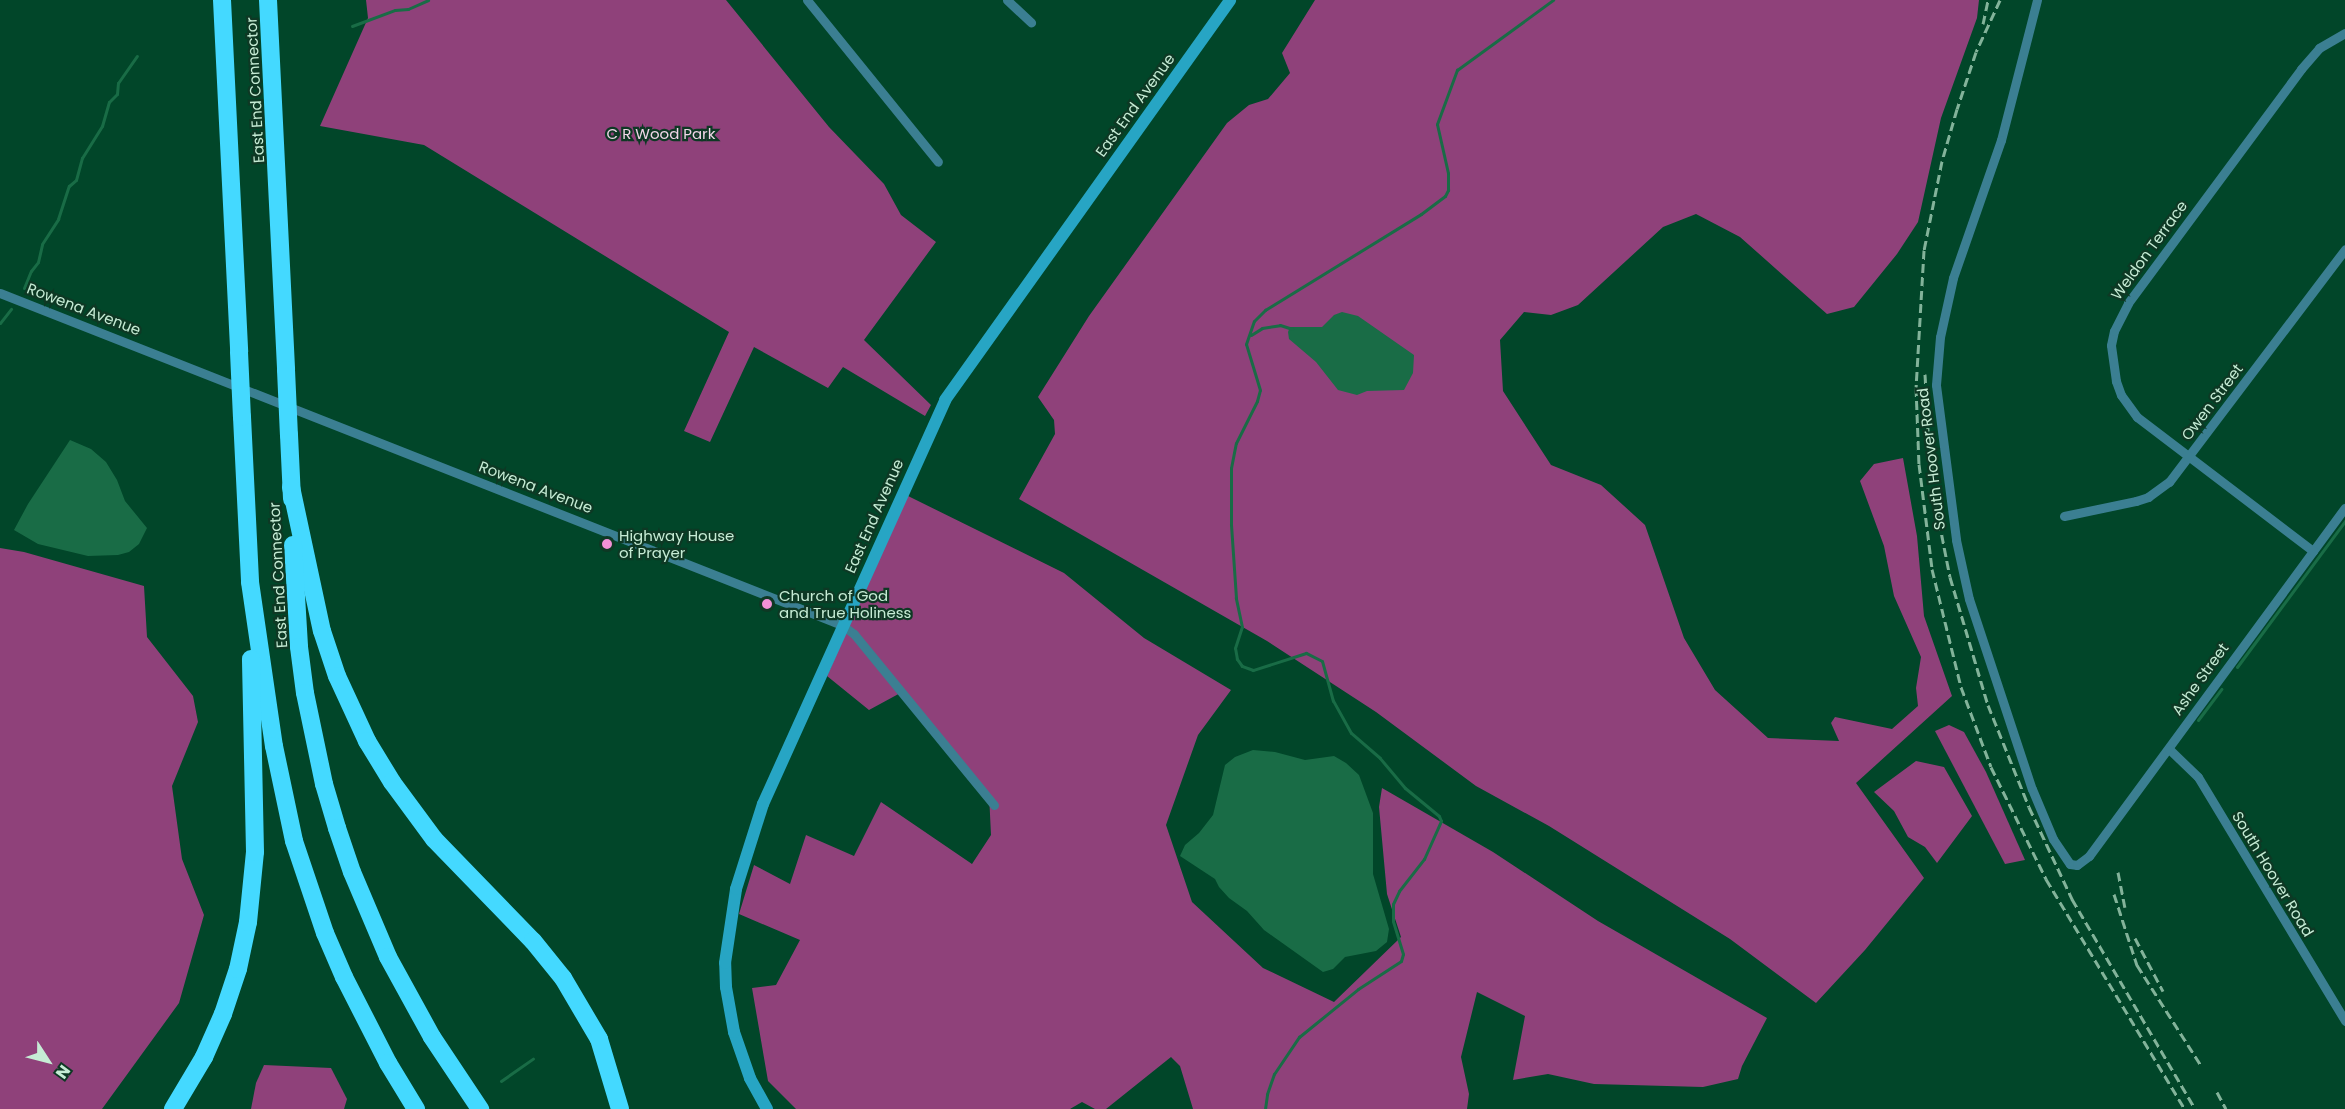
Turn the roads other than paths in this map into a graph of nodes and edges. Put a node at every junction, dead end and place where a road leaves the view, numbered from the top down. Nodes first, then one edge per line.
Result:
1 (222, 0) edge
2 (268, 0) edge
3 (807, 0) edge
4 (1007, 0) edge
5 (1230, 0) edge
6 (2037, 0) edge
7 (1031, 22) dead end
8 (2345, 33) edge
9 (938, 162) dead end
10 (2345, 249) edge
11 (0, 292) edge
12 (2189, 458) junction
13 (291, 487) junction
14 (2345, 508) edge
15 (2064, 516) dead end
16 (2313, 551) junction
17 (250, 582) junction
18 (842, 625) junction
19 (2169, 748) junction
20 (994, 804) dead end
21 (2077, 865) joint
22 (2345, 1021) edge
23 (173, 1109) edge
24 (416, 1109) edge
25 (480, 1109) edge
26 (620, 1109) edge
27 (767, 1109) edge

1 - 17 highway, East End Connector, bridge
2 - 13 highway, East End Connector, bridge
3 - 9 street
4 - 7 street
5 - 18 street, East End Avenue
6 - 21 street, South Hoover Road
8 - 12 street, Weldon Terrace
10 - 12 street, Owen Street
11 - 18 street, Rowena Avenue
12 - 15 street, Owen Street
12 - 16 street, Weldon Terrace
13 - 25 highway, East End Connector
13 - 26 highway
14 - 16 street, Ashe Street
16 - 19 street, Ashe Street
17 - 23 highway
17 - 24 highway, East End Connector
18 - 20 street, Rowena Avenue
18 - 27 street, East End Avenue
19 - 21 street, Ashe Street
19 - 22 street, South Hoover Road

